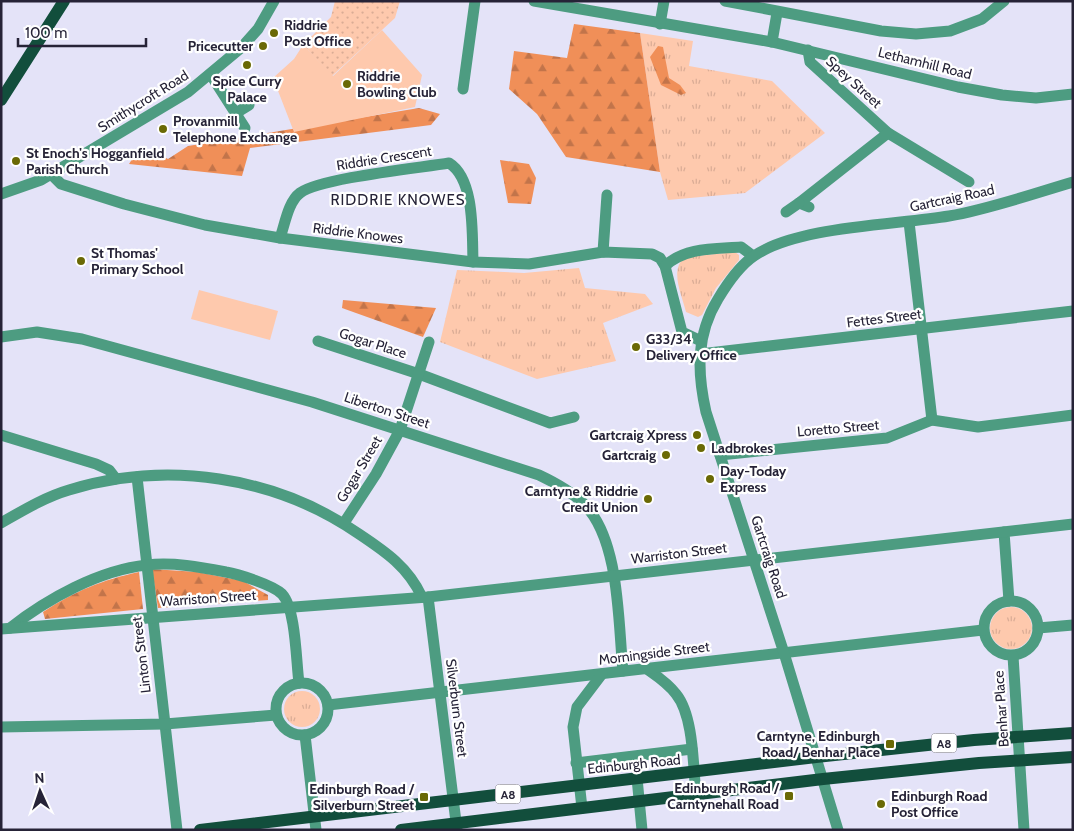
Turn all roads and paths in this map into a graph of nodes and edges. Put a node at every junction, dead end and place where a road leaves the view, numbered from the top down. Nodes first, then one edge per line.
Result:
1 (64, 1) edge
2 (274, 1) edge
3 (475, 1) edge
4 (534, 1) edge
5 (664, 1) edge
6 (726, 1) edge
7 (1004, 1) edge
8 (777, 13) junction
9 (660, 24) junction
10 (772, 42) junction
11 (808, 50) junction
12 (212, 75) junction
13 (463, 90) dead end
14 (1073, 94) edge
15 (1, 100) edge
16 (249, 104) dead end
17 (236, 113) junction
18 (245, 128) dead end
19 (888, 133) junction
20 (51, 174) junction
21 (969, 182) dead end
22 (1073, 182) edge
23 (1, 194) edge
24 (607, 195) dead end
25 (786, 212) dead end
26 (909, 222) junction
27 (280, 238) junction
28 (603, 252) junction
29 (751, 259) junction
30 (473, 262) junction
31 (665, 266) junction
32 (1073, 311) edge
33 (922, 328) junction
34 (1, 337) edge
35 (702, 337) junction
36 (318, 341) dead end
37 (429, 342) dead end
38 (700, 354) junction
39 (418, 374) junction
40 (1073, 416) edge
41 (574, 417) dead end
42 (932, 420) junction
43 (400, 430) junction
44 (1, 435) edge
45 (720, 455) junction
46 (137, 477) junction
47 (116, 479) junction
48 (1, 523) edge
49 (344, 523) junction
50 (1073, 524) edge
51 (1004, 532) junction
52 (754, 559) junction
53 (146, 565) junction
54 (613, 576) junction
55 (425, 597) junction
56 (1009, 601) junction
57 (289, 607) junction
58 (152, 617) junction
59 (1073, 625) edge
60 (1038, 628) junction
61 (6, 629) edge
62 (983, 630) junction
63 (784, 653) junction
64 (1013, 656) junction
65 (647, 668) junction
66 (623, 671) junction
67 (602, 674) junction
68 (299, 683) junction
69 (440, 692) junction
70 (328, 705) junction
71 (276, 714) junction
72 (165, 724) junction
73 (1, 728) edge
74 (1073, 733) edge
75 (305, 735) junction
76 (1018, 737) junction
77 (692, 749) junction
78 (816, 757) junction
79 (1073, 757) edge
80 (1020, 760) junction
81 (576, 763) junction
82 (694, 772) junction
83 (637, 778) junction
84 (822, 779) junction
85 (579, 785) junction
86 (696, 795) junction
87 (454, 800) junction
88 (640, 802) junction
89 (582, 808) junction
90 (315, 816) junction
91 (457, 827) edge
92 (177, 830) edge
93 (200, 830) edge
94 (316, 830) edge
95 (401, 830) edge
96 (642, 830) edge
97 (838, 830) edge
98 (1024, 830) edge

1 - 15 main road
2 - 12 street, Smithycroft Road
3 - 13 street
4 - 9 street, Lethamhill Road
5 - 9 street
6 - 8 street, Lethamhill Road
7 - 8 street, Lethamhill Road
8 - 10 street
9 - 10 street, Lethamhill Road
10 - 11 street, Lethamhill Road
11 - 14 street, Lethamhill Road
11 - 19 street, Spey Street
12 - 17 street
12 - 20 street, Smithycroft Road
16 - 17 street
17 - 18 street
19 - 21 street, Spey Street
19 - 25 street
20 - 23 street, Smithycroft Road
20 - 27 street, Riddrie Knowes
22 - 26 street, Gartcraig Road
24 - 28 street
26 - 29 street, Gartcraig Road
26 - 33 street
27 - 30 street, Riddrie Knowes
27 - 30 street, Riddrie Crescent
28 - 30 street, Riddrie Knowes
28 - 31 street, Riddrie Knowes
29 - 31 street
29 - 35 street, Gartcraig Road
31 - 35 street
32 - 33 street, Fettes Street
33 - 38 street, Fettes Street
33 - 42 street
34 - 43 street, Liberton Street
35 - 38 street, Gartcraig Road
36 - 39 street, Gogar Place
37 - 39 street, Gogar Street
38 - 45 street, Gartcraig Road
39 - 41 street
39 - 43 street, Gogar Street
40 - 42 street
42 - 45 street, Loretto Street
43 - 49 street, Gogar Street
43 - 54 street, Liberton Street
44 - 47 street
45 - 52 street, Gartcraig Road
46 - 47 street
46 - 49 street
46 - 53 street, Linton Street
47 - 48 street
49 - 55 street
50 - 51 street, Warriston Street
51 - 52 street, Warriston Street
51 - 56 street
52 - 54 street, Warriston Street
52 - 63 street, Gartcraig Road
53 - 57 street, Warriston Street
53 - 58 street, Linton Street
53 - 61 street, Warriston Street
54 - 55 street, Warriston Street
54 - 66 street, Liberton Street
55 - 57 street, Warriston Street
55 - 69 street, Silverburn Street
56 - 60 street
56 - 62 street
57 - 58 street, Warriston Street
57 - 68 street
58 - 61 street, Warriston Street
58 - 72 street, Linton Street
59 - 60 street
60 - 64 street
62 - 63 street, Morningside Street
62 - 64 street
63 - 65 street, Morningside Street
63 - 78 street, Gartcraig Road
64 - 76 street, Benhar Place
65 - 66 street, Morningside Street
65 - 77 street
66 - 67 street, Morningside Street
67 - 69 street, Morningside Street
67 - 81 street
68 - 70 street
68 - 71 street
69 - 70 street, Morningside Street
69 - 87 street, Silverburn Street
70 - 75 street
71 - 72 street
71 - 75 street
72 - 73 street
72 - 92 street, Linton Street
74 - 76 main road, Edinburgh Road / A8
75 - 90 street
76 - 78 main road, Edinburgh Road / A8
76 - 80 street, Benhar Place
77 - 81 street, Edinburgh Road
77 - 82 street
78 - 82 main road, Edinburgh Road / A8
78 - 84 street, Gartcraig Road
79 - 80 main road, A8
80 - 84 main road, A8
80 - 98 street, Benhar Place
81 - 85 street
82 - 83 main road, Edinburgh Road / A8
82 - 86 street
83 - 85 main road, Edinburgh Road / A8
83 - 88 street
84 - 86 main road, A8
84 - 97 street, Gartcraig Road
85 - 87 main road, Edinburgh Road / A8
85 - 89 street
86 - 88 main road, A8
87 - 90 main road, Edinburgh Road / A8
87 - 91 street, Silverburn Street
88 - 89 main road, A8
88 - 96 street
89 - 91 main road, A8
90 - 93 main road, Edinburgh Road / A8
90 - 94 street
91 - 95 main road, A8

